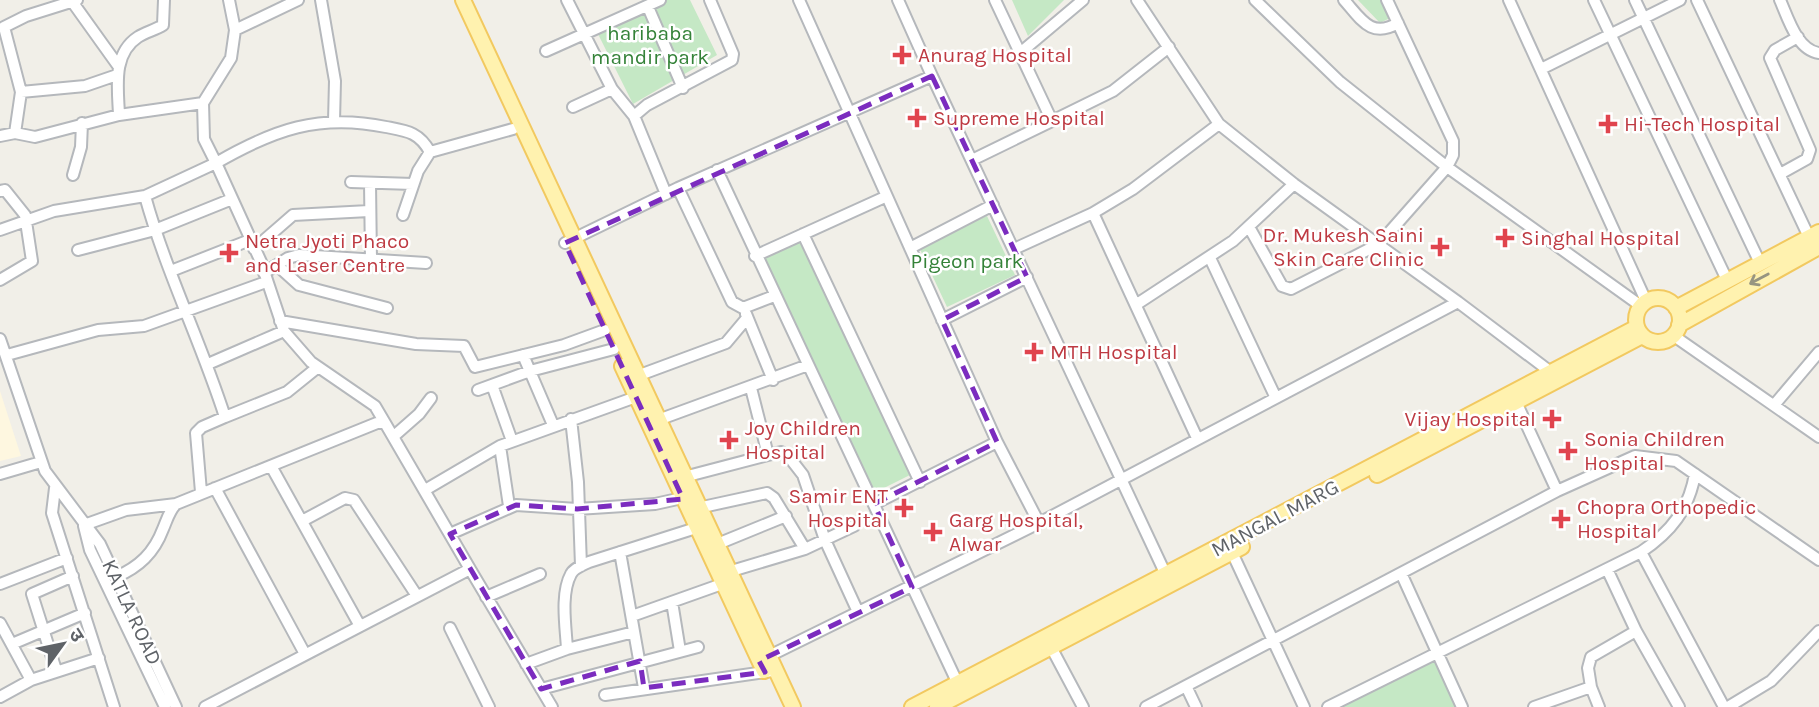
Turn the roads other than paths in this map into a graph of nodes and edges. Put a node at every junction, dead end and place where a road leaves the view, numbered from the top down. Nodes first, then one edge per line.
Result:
1 (164, 0) edge
2 (229, 0) edge
3 (298, 0) edge
4 (321, 0) edge
5 (452, 0) edge
6 (463, 0) edge
7 (566, 0) edge
8 (660, 0) edge
9 (710, 0) edge
10 (799, 0) edge
11 (898, 0) edge
12 (995, 0) edge
13 (1083, 0) edge
14 (1137, 0) edge
15 (1255, 0) edge
16 (1344, 0) edge
17 (1387, 0) edge
18 (1509, 0) edge
19 (1594, 0) edge
20 (1635, 0) edge
21 (1680, 0) edge
22 (1697, 0) edge
23 (1780, 0) edge
24 (73, 1) edge
25 (648, 7) junction
26 (1643, 18) junction
27 (1398, 23) junction
28 (235, 30) junction
29 (1611, 34) junction
30 (584, 36) junction
31 (1798, 37) junction
32 (1169, 47) junction
33 (546, 51) dead end
34 (1020, 53) junction
35 (1819, 53) edge
36 (1541, 69) junction
37 (118, 71) junction
38 (932, 76) junction
39 (683, 88) junction
40 (612, 89) junction
41 (21, 92) junction
42 (203, 103) junction
43 (573, 107) dead end
44 (849, 114) junction
45 (119, 115) junction
46 (634, 116) junction
47 (334, 121) junction
48 (1052, 121) junction
49 (82, 123) junction
50 (1219, 124) junction
51 (513, 129) junction
52 (15, 133) junction
53 (0, 136) edge
54 (430, 152) junction
55 (972, 160) junction
56 (216, 163) junction
57 (1447, 167) junction
58 (717, 170) junction
59 (1780, 174) junction
60 (73, 175) dead end
61 (351, 182) dead end
62 (370, 183) junction
63 (413, 184) junction
64 (1294, 184) junction
65 (678, 188) junction
66 (0, 191) edge
67 (666, 194) junction
68 (145, 196) junction
69 (886, 197) junction
70 (232, 199) junction
71 (993, 205) junction
72 (369, 211) junction
73 (1093, 213) junction
74 (403, 215) dead end
75 (26, 219) junction
76 (1249, 228) junction
77 (0, 230) edge
78 (155, 230) junction
79 (803, 234) junction
80 (1816, 239) edge
81 (569, 241) junction
82 (1379, 244) junction
83 (252, 245) junction
84 (910, 248) junction
85 (1014, 249) junction
86 (78, 250) dead end
87 (755, 256) junction
88 (1210, 258) junction
89 (371, 260) junction
90 (426, 263) dead end
91 (1760, 263) junction
92 (279, 267) junction
93 (171, 271) junction
94 (1027, 277) junction
95 (265, 278) junction
96 (0, 280) edge
97 (1727, 280) junction
98 (774, 296) junction
99 (1458, 302) junction
100 (1136, 304) junction
101 (1643, 304) junction
102 (387, 308) dead end
103 (1676, 308) junction
104 (184, 312) junction
105 (745, 313) junction
106 (943, 320) junction
107 (282, 326) junction
108 (605, 330) junction
109 (1676, 330) junction
110 (1640, 332) junction
111 (0, 339) edge
112 (614, 349) junction
113 (1819, 352) edge
114 (7, 355) junction
115 (523, 355) junction
116 (208, 364) junction
117 (808, 365) junction
118 (318, 367) junction
119 (530, 371) junction
120 (1552, 373) junction
121 (637, 376) junction
122 (773, 380) junction
123 (492, 385) junction
124 (751, 387) junction
125 (478, 390) dead end
126 (1275, 396) junction
127 (636, 397) junction
128 (431, 398) dead end
129 (1517, 404) junction
130 (1775, 404) junction
131 (225, 417) junction
132 (571, 419) junction
133 (659, 421) junction
134 (385, 423) junction
135 (553, 425) junction
136 (394, 436) junction
137 (1819, 437) edge
138 (1197, 438) junction
139 (512, 441) junction
140 (997, 442) junction
141 (500, 446) junction
142 (768, 455) junction
143 (41, 462) junction
144 (271, 466) junction
145 (0, 474) edge
146 (1695, 474) junction
147 (684, 477) junction
148 (1121, 479) junction
149 (920, 482) junction
150 (55, 488) junction
151 (215, 488) junction
152 (425, 490) junction
153 (1557, 491) junction
154 (201, 492) junction
155 (682, 498) junction
156 (176, 504) junction
157 (874, 504) junction
158 (509, 506) junction
159 (698, 508) junction
160 (577, 509) junction
161 (786, 516) junction
162 (302, 521) junction
163 (84, 523) junction
164 (1039, 523) junction
165 (854, 526) dead end
166 (696, 528) junction
167 (450, 534) junction
168 (825, 540) junction
169 (715, 545) junction
170 (1230, 548) junction
171 (805, 549) junction
172 (620, 552) junction
173 (1641, 552) junction
174 (67, 558) junction
175 (1819, 560) edge
176 (581, 566) junction
177 (470, 569) junction
178 (1607, 569) junction
179 (1401, 573) junction
180 (540, 574) dead end
181 (1166, 575) junction
182 (73, 576) junction
183 (116, 577) junction
184 (725, 578) junction
185 (0, 584) edge
186 (912, 587) junction
187 (118, 596) junction
188 (417, 596) junction
189 (486, 597) junction
190 (672, 602) junction
191 (858, 612) junction
192 (85, 613) junction
193 (632, 616) junction
194 (0, 623) edge
195 (360, 626) junction
196 (450, 628) dead end
197 (43, 631) junction
198 (1636, 631) junction
199 (1819, 631) edge
200 (634, 632) junction
201 (1273, 640) junction
202 (1048, 642) junction
203 (12, 644) junction
204 (698, 647) dead end
205 (568, 649) junction
206 (680, 651) junction
207 (1437, 653) junction
208 (305, 654) junction
209 (99, 658) junction
210 (640, 661) junction
211 (526, 664) junction
212 (767, 665) junction
213 (56, 670) junction
214 (32, 680) junction
215 (958, 684) junction
216 (1186, 686) junction
217 (644, 688) junction
218 (1591, 688) junction
219 (541, 689) junction
220 (606, 695) dead end
221 (0, 697) edge
222 (114, 707) edge
223 (165, 707) edge
224 (176, 707) edge
225 (205, 707) edge
226 (489, 707) edge
227 (552, 707) edge
228 (782, 707) edge
229 (793, 707) edge
230 (912, 707) edge
231 (937, 707) edge
232 (1083, 707) edge
233 (1146, 707) edge
234 (1196, 707) edge
235 (1304, 707) edge
236 (1328, 707) edge
237 (1462, 707) edge
238 (1534, 707) edge
239 (1599, 707) edge
240 (1679, 707) edge
241 (1726, 707) edge

1 - 37 street
2 - 28 street
3 - 28 street
4 - 47 street
5 - 51 main road
6 - 81 main road
7 - 30 street
8 - 25 street
9 - 39 street
10 - 44 street
11 - 38 street
12 - 34 street
13 - 34 street
14 - 32 street
15 - 57 street
16 - 27 street
17 - 27 street
18 - 36 street
19 - 29 street
20 - 26 street
21 - 26 street
22 - 59 street
23 - 31 street
24 - 37 street
24 - 41 street
25 - 30 street
25 - 39 street
26 - 29 street
26 - 91 street
27 - 57 street
28 - 42 street
29 - 36 street
29 - 97 street
30 - 33 street
30 - 40 street
31 - 35 street
31 - 59 street
32 - 48 street
32 - 50 street
34 - 48 street
36 - 101 street
37 - 41 street
37 - 45 street
38 - 44 street
38 - 55 street
39 - 46 street
40 - 43 street
40 - 46 street
41 - 52 street
42 - 45 street
42 - 56 street
44 - 58 street
44 - 69 street
45 - 49 street
46 - 67 street
47 - 54 street
47 - 56 street
48 - 55 street
49 - 52 street
49 - 60 street
50 - 64 street
50 - 73 street
51 - 54 street
51 - 81 main road
52 - 53 street
54 - 63 street
55 - 71 street
56 - 68 street
56 - 70 street
57 - 82 street
57 - 101 street
58 - 65 street
58 - 87 street
59 - 80 street
61 - 62 street
62 - 63 street
62 - 72 street
63 - 74 street
64 - 76 street
64 - 82 street
65 - 67 street
65 - 105 street
66 - 75 street
67 - 81 street
68 - 75 street
68 - 78 street
69 - 79 street
69 - 84 street
70 - 78 street
70 - 83 street
71 - 84 street
71 - 85 street
72 - 83 street
72 - 89 street
73 - 85 street
73 - 100 street
75 - 77 street
75 - 96 street
76 - 82 street
76 - 88 street
78 - 86 street
78 - 93 street
79 - 87 street
79 - 149 street
80 - 91 main road
80 -> 109 main road
81 - 108 main road
81 - 121 main road
82 - 99 street
83 - 93 street
83 - 95 street
84 - 106 street
85 - 94 street
87 - 98 street
88 - 100 street
88 - 126 street
89 - 90 street
89 - 92 street
91 - 97 main road
92 - 95 street
92 - 102 street
93 - 104 street
94 - 106 street
94 - 148 street
95 - 104 street
95 - 107 street
97 - 103 main road
98 - 105 street
98 - 117 street
99 - 120 street
99 - 126 street
100 - 138 street
101 - 103 main road
101 - 110 main road
103 - 109 main road
104 - 114 street
104 - 116 street
105 - 121 street
105 - 122 street
106 - 140 street
107 - 115 street
107 - 116 street
107 - 118 street
108 - 112 main road
108 - 115 street
109 - 110 main road
109 - 130 street
110 - 120 main road, MANGAL MARG
110 - 129 main road, MANGAL MARG
111 - 114 street, KATLA ROAD
112 - 119 street
112 - 127 main road
113 - 130 street
114 - 143 street, KATLA ROAD
115 - 119 street
116 - 131 street
117 - 122 street
117 - 157 street
118 - 131 street
118 - 134 street
119 - 123 street
119 - 135 street
120 - 170 main road, MANGAL MARG
121 - 133 main road
122 - 124 street
123 - 125 street
123 - 139 street
124 - 133 street
124 - 142 street
126 - 138 street
127 - 132 street
127 - 155 main road
128 - 136 street
129 - 153 street
129 - 170 main road, MANGAL MARG
130 - 137 street
131 - 154 street
132 - 135 street
132 - 160 street
133 - 147 main road
134 - 136 street
134 - 144 street
135 - 139 street
136 - 152 street
138 - 148 street
139 - 141 street
140 - 149 street
140 - 164 street
141 - 152 street
141 - 158 street
142 - 147 street
142 - 168 street
143 - 145 street
143 - 150 street, KATLA ROAD
144 - 151 street
144 - 162 street
146 - 153 street
146 - 173 street
146 - 175 street
147 - 159 main road
148 - 164 street
148 - 181 street
149 - 157 street
150 - 163 street, KATLA ROAD
150 - 174 street
151 - 154 street
151 - 208 street
152 - 167 street
153 - 179 street
154 - 156 street
155 - 160 street
155 - 166 main road
156 - 163 street
156 - 183 street
157 - 186 street
158 - 160 street
158 - 167 street
159 - 161 street
159 - 169 main road
160 - 176 street
161 - 169 street
161 - 171 street
162 - 188 street
162 - 195 street
163 - 183 street, KATLA ROAD
163 - 187 street, KATLA ROAD
164 - 186 street
165 - 168 street
166 - 172 street
166 - 184 main road
167 - 177 street
168 - 171 street
168 - 191 street
169 - 184 main road
170 - 181 main road, MANGAL MARG
170 - 201 street
170 - 202 main road, MANGAL MARG
171 - 184 street
172 - 176 street
172 - 193 street
173 - 178 street
173 - 241 street
174 - 182 street
174 - 185 street
176 - 205 street
177 - 188 street
177 - 189 street
178 - 198 street
178 - 207 street
179 - 201 street
179 - 207 street
180 - 189 street
181 - 202 main road, MANGAL MARG
182 - 192 street
182 - 197 street
183 - 187 street, KATLA ROAD
184 - 190 street
184 - 212 main road
186 - 191 street
186 - 215 street
187 - 223 street, KATLA ROAD
187 - 224 street, KATLA ROAD
188 - 195 street
189 - 211 street
190 - 193 street
190 - 206 street
191 - 212 street
192 - 197 street
192 - 209 street
193 - 200 street
194 - 203 street
195 - 208 street
196 - 226 street
197 - 203 street
197 - 213 street
198 - 218 street
198 - 240 street
199 - 241 street
200 - 205 street
200 - 210 street
201 - 216 street
201 - 235 street
202 - 215 main road, MANGAL MARG
202 - 231 main road, MANGAL MARG
202 - 232 street
203 - 214 street
204 - 206 street
205 - 211 street
206 - 210 street
207 - 236 street
207 - 237 street
208 - 225 street
209 - 213 street
209 - 222 street
210 - 217 street
210 - 219 street
211 - 219 street
212 - 217 street
212 - 228 main road
212 - 229 main road
213 - 214 street
214 - 221 street
215 - 230 main road, MANGAL MARG
216 - 233 street
216 - 234 street
217 - 220 street
218 - 238 street
218 - 239 street
219 - 227 street

